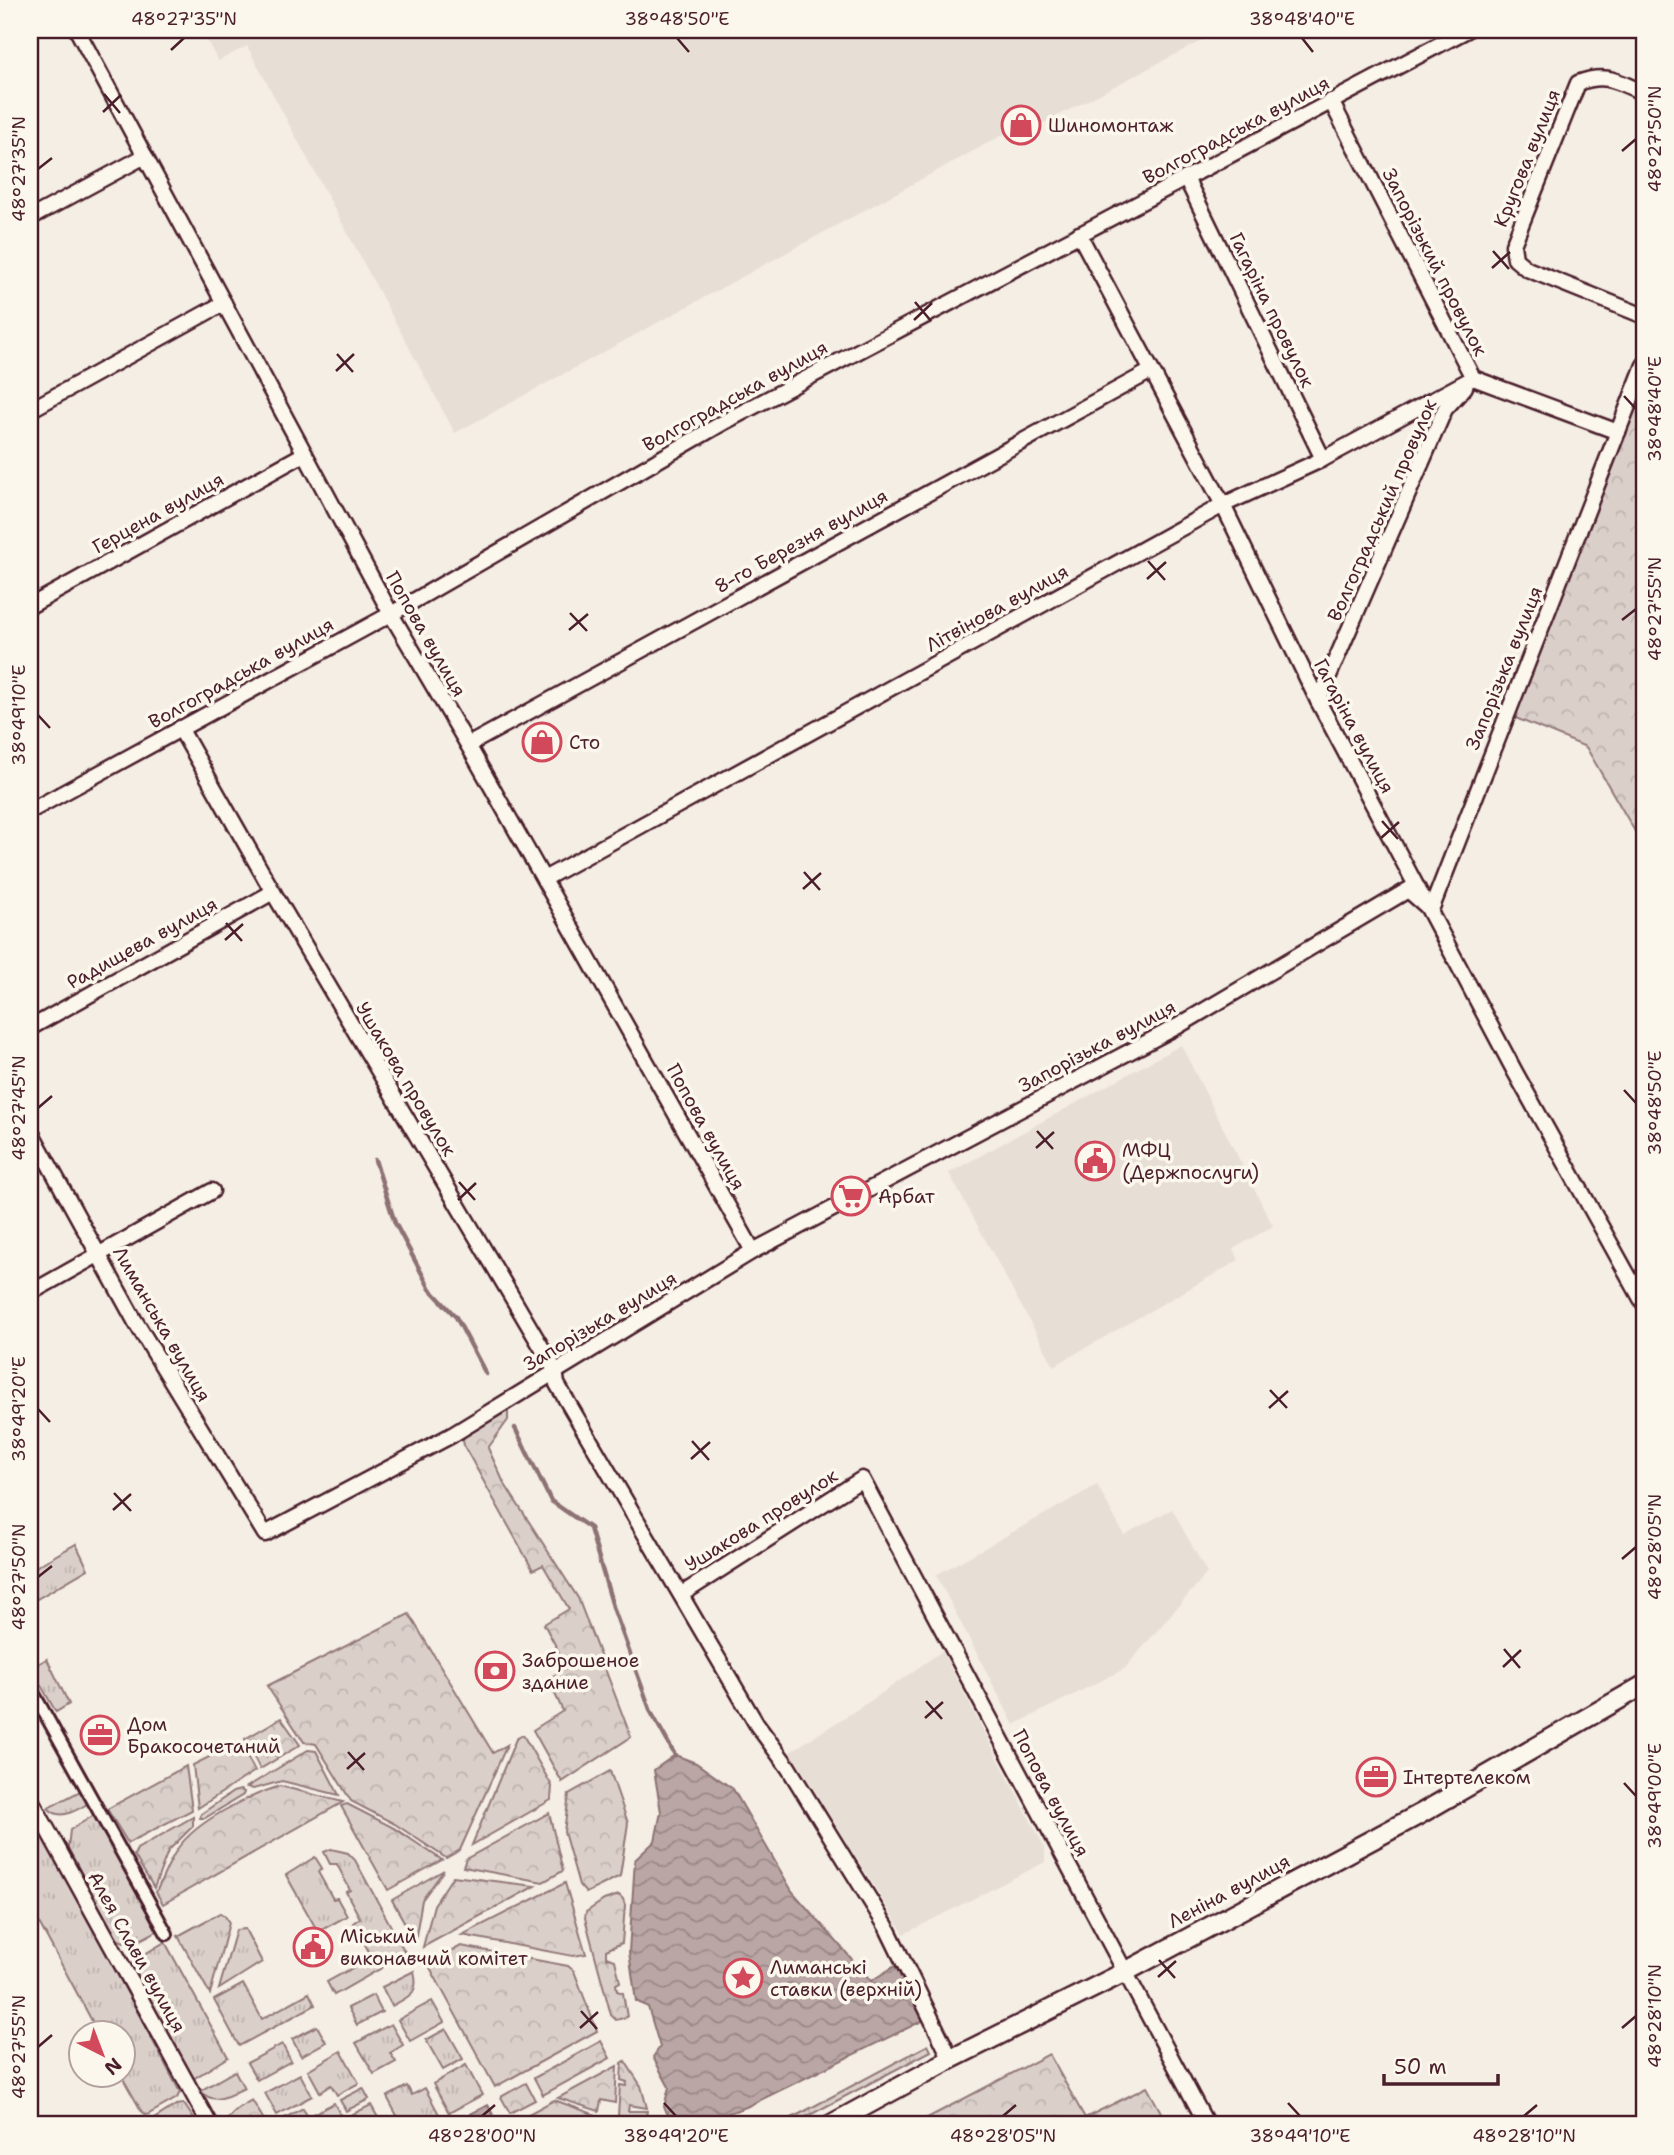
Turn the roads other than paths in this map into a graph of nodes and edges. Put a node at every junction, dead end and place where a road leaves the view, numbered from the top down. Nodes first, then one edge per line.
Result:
1 (77, 30) edge
2 (1467, 30) edge
3 (1644, 93) edge
4 (1331, 101) junction
5 (145, 156) junction
6 (1186, 178) junction
7 (30, 218) edge
8 (1079, 234) junction
9 (224, 303) junction
10 (1644, 316) edge
11 (1644, 365) edge
12 (1152, 371) junction
13 (1473, 378) junction
14 (30, 410) edge
15 (1618, 432) junction
16 (304, 454) junction
17 (1322, 459) junction
18 (1223, 505) junction
19 (30, 606) edge
20 (391, 614) junction
21 (1318, 701) junction
22 (180, 728) junction
23 (468, 745) junction
24 (30, 811) edge
25 (544, 880) junction
26 (273, 892) junction
27 (1431, 910) junction
28 (30, 1028) edge
29 (30, 1130) edge
30 (212, 1191) dead end
31 (753, 1251) junction
32 (99, 1254) junction
33 (30, 1293) edge
34 (1644, 1304) edge
35 (555, 1370) junction
36 (862, 1479) joint
37 (265, 1534) joint
38 (682, 1594) junction
39 (1644, 1685) edge
40 (30, 1687) edge
41 (30, 1798) edge
42 (167, 1934) dead end
43 (1125, 1972) junction
44 (951, 2059) junction
45 (210, 2125) edge
46 (830, 2125) edge
47 (1208, 2125) edge

1 - 5 street, Попова вулиця
2 - 4 street, Волгоградська вулиця
3 - 10 street, Кругова вулиця
4 - 6 street, Волгоградська вулиця
4 - 13 street, Запорізький провулок
5 - 7 street
5 - 9 street, Попова вулиця
6 - 8 street, Волгоградська вулиця
6 - 17 street, Гагаріна провулок
8 - 12 street, Гагаріна вулиця
8 - 20 street, Волгоградська вулиця
9 - 14 street
9 - 16 street, Попова вулиця
11 - 15 street, Запорізька вулиця
12 - 18 street, Гагаріна вулиця
12 - 23 street, 8-го Березня вулиця
13 - 15 street, Запорізький провулок
13 - 17 street, Літвінова вулиця
13 - 21 street, Волгоградський провулок
15 - 27 street, Запорізька вулиця
16 - 19 street, Герцена вулиця
16 - 20 street, Попова вулиця
17 - 18 street, Літвінова вулиця
18 - 21 street, Гагаріна вулиця
18 - 25 street, Літвінова вулиця
20 - 22 street, Волгоградська вулиця
20 - 23 street, Попова вулиця
21 - 27 street, Гагаріна вулиця
22 - 24 street, Волгоградська вулиця
22 - 26 street, Ушакова провулок
23 - 25 street, Попова вулиця
25 - 31 street, Попова вулиця
26 - 28 street, Радищева вулиця
26 - 35 street, Ушакова провулок
27 - 31 street, Запорізька вулиця
27 - 34 street, Гагаріна вулиця
29 - 32 street, Лиманська вулиця
30 - 32 street
31 - 35 street, Запорізька вулиця
32 - 33 street
32 - 37 street, Лиманська вулиця
35 - 37 street, Запорізька вулиця
35 - 38 street, Ушакова провулок
36 - 38 street, Ушакова провулок
36 - 43 street, Попова вулиця
38 - 44 street, Ушакова провулок
39 - 43 street, Леніна вулиця
40 - 42 street
41 - 45 street, Алея Слави вулиця
43 - 44 street, Леніна вулиця
43 - 47 street, Попова вулиця
44 - 46 street, Леніна вулиця

